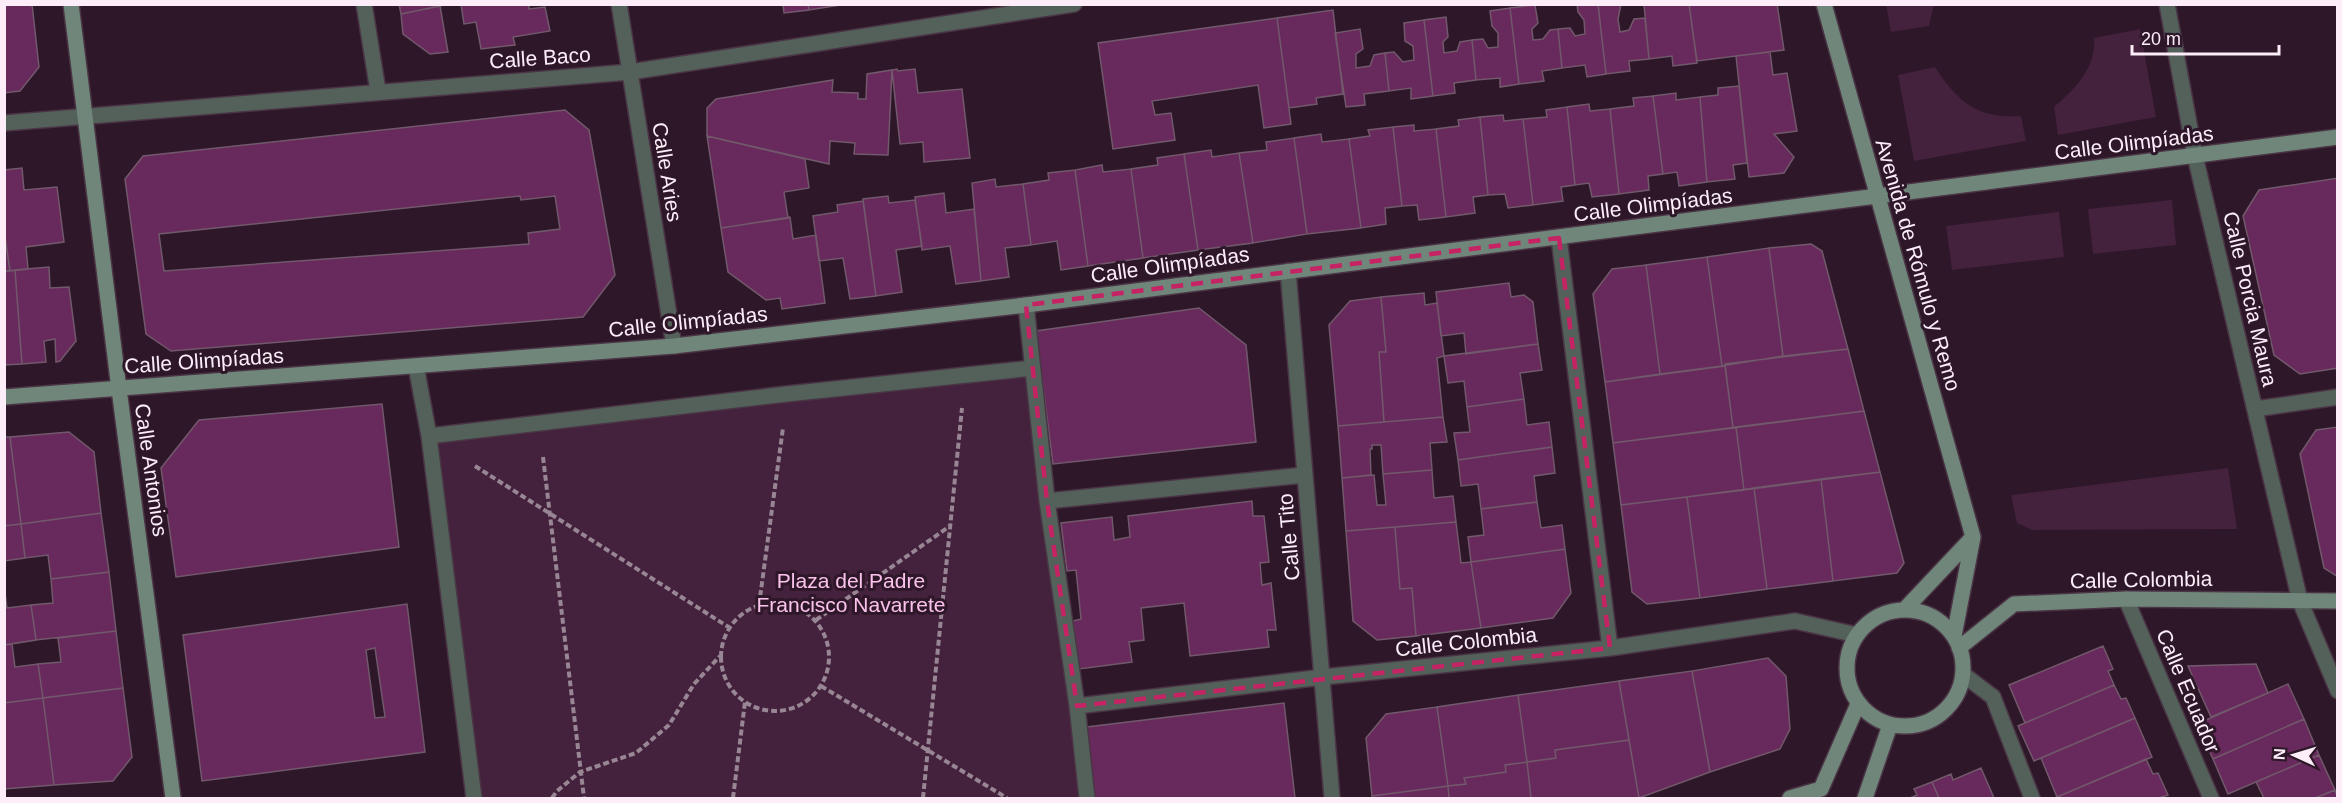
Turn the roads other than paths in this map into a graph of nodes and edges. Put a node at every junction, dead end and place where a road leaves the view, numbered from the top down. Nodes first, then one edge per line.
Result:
1 (71, 4) edge
2 (364, 4) edge
3 (619, 4) edge
4 (1074, 4) edge
5 (1824, 4) edge
6 (2167, 4) edge
7 (630, 72) junction
8 (378, 91) junction
9 (85, 115) junction
10 (4, 123) edge
11 (2337, 137) edge
12 (2195, 156) junction
13 (1877, 198) junction
14 (1558, 238) junction
15 (1288, 271) junction
16 (1026, 306) junction
17 (674, 346) junction
18 (416, 366) junction
19 (1033, 368) junction
20 (119, 389) junction
21 (4, 397) edge
22 (2337, 397) edge
23 (2254, 409) junction
24 (429, 436) junction
25 (1304, 475) junction
26 (1047, 501) junction
27 (1973, 537) junction
28 (2126, 599) junction
29 (2300, 601) junction
30 (2337, 601) edge
31 (1905, 609) junction
32 (1857, 635) junction
33 (1957, 642) junction
34 (1610, 648) junction
35 (1964, 675) junction
36 (1323, 677) junction
37 (2337, 691) edge
38 (1858, 704) junction
39 (1077, 706) junction
40 (1890, 725) junction
41 (173, 798) edge
42 (474, 798) edge
43 (1087, 798) edge
44 (1332, 798) edge
45 (1790, 798) edge
46 (1865, 798) edge
47 (2032, 798) edge
48 (2211, 798) edge

1 - 9 street, Calle Antonios
2 - 8 street
3 - 7 street, Calle Aries
4 - 7 street, Calle Baco
5 - 13 street, Avenida de Rómulo y Remo
6 - 12 street, Calle Porcia Maura
7 - 8 street, Calle Baco
7 - 17 street, Calle Aries
8 - 9 street, Calle Baco
9 - 10 street, Calle Baco
9 - 20 street, Calle Antonios
11 - 12 street, Calle Olimpíadas
12 - 13 street, Calle Olimpíadas
12 - 23 street, Calle Porcia Maura
13 - 14 street, Calle Olimpíadas
13 - 27 street, Avenida de Rómulo y Remo
14 - 15 street, Calle Olimpíadas
14 - 34 street
15 - 16 street, Calle Olimpíadas
15 - 25 street, Calle Tito
16 - 17 street, Calle Olimpíadas
16 - 19 street
17 - 18 street, Calle Olimpíadas
18 - 20 street, Calle Olimpíadas
18 - 24 street
19 - 24 street
19 - 26 street
20 - 21 street, Calle Olimpíadas
20 - 41 street, Calle Antonios
22 - 23 street
23 - 29 street, Calle Porcia Maura
24 - 42 street
25 - 26 street
25 - 36 street, Calle Tito
26 - 39 street
27 - 31 street
27 - 33 street, Avenida de Rómulo y Remo
28 - 29 street, Calle Colombia
28 - 33 street, Calle Colombia
28 - 48 street, Calle Ecuador
29 - 30 street, Calle Colombia
29 - 37 street, Calle Porcia Maura
31 - 32 street
31 - 33 street
32 - 34 street, Calle Colombia
32 - 38 street
33 - 35 street
34 - 36 street, Calle Colombia
35 - 40 street
35 - 47 street
36 - 39 street, Calle Colombia
36 - 44 street, Calle Tito
38 - 40 street
38 - 45 street
39 - 43 street
40 - 46 street

